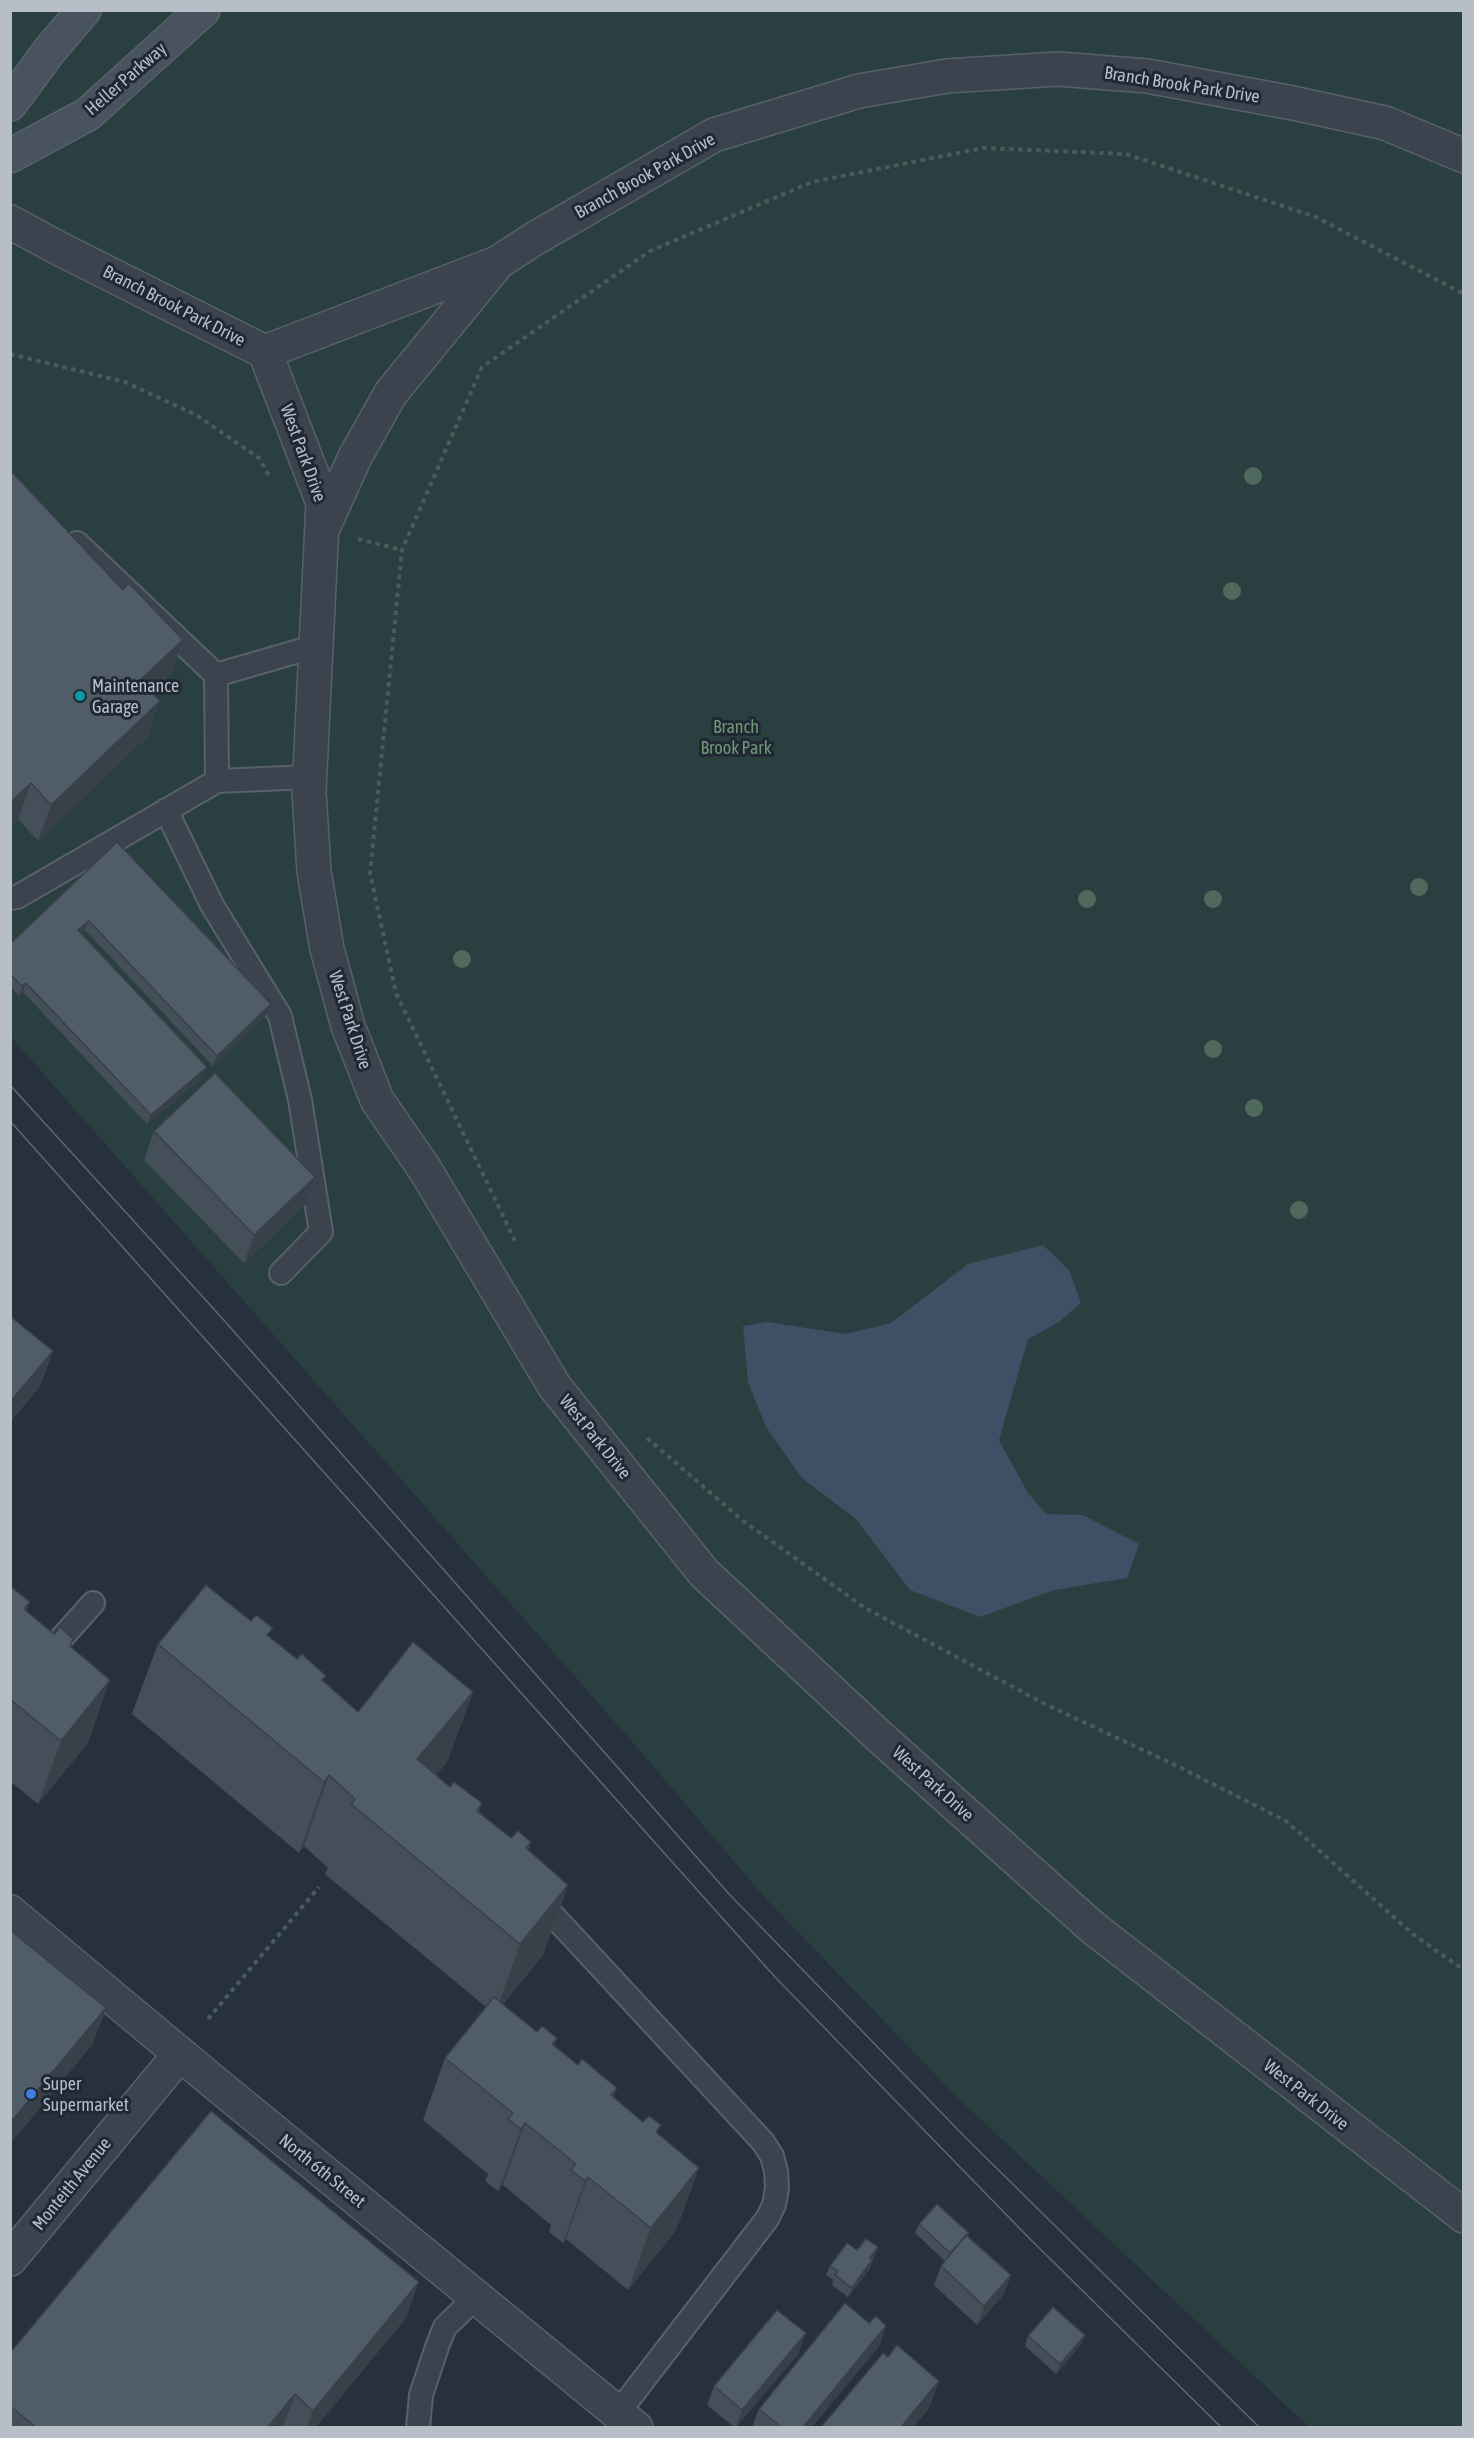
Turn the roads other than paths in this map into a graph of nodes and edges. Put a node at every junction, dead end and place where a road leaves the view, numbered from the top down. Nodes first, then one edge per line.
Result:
1 (84, 10) edge
2 (203, 10) edge
3 (10, 104) edge
4 (1462, 154) edge
5 (10, 156) edge
6 (10, 222) edge
7 (497, 263) junction
8 (265, 352) junction
9 (62, 529) edge
10 (322, 530) junction
11 (316, 646) junction
12 (216, 675) junction
13 (310, 777) junction
14 (217, 781) junction
15 (166, 810) junction
16 (10, 898) edge
17 (281, 1273) dead end
18 (93, 1603) dead end
19 (10, 1643) edge
20 (519, 1879) edge
21 (10, 1912) edge
22 (180, 2054) junction
23 (1464, 2216) edge
24 (10, 2259) edge
25 (476, 2297) junction
26 (627, 2420) edge
27 (418, 2427) edge

1 - 3 main road
2 - 5 main road, Heller Parkway
4 - 7 street, Branch Brook Park Drive
6 - 8 street, Branch Brook Park Drive
7 - 8 street, Branch Brook Park Drive
7 - 10 street
8 - 10 street, West Park Drive
9 - 12 lane
10 - 11 street, West Park Drive
11 - 12 lane
11 - 13 street, West Park Drive
12 - 14 lane
13 - 14 lane
13 - 23 street, West Park Drive
14 - 15 lane
15 - 16 lane
15 - 17 lane
18 - 19 lane
20 - 26 lane
21 - 22 street, North 6th Street
22 - 24 street, Monteith Avenue
22 - 25 street, North 6th Street
25 - 26 street, North 6th Street
25 - 27 lane

